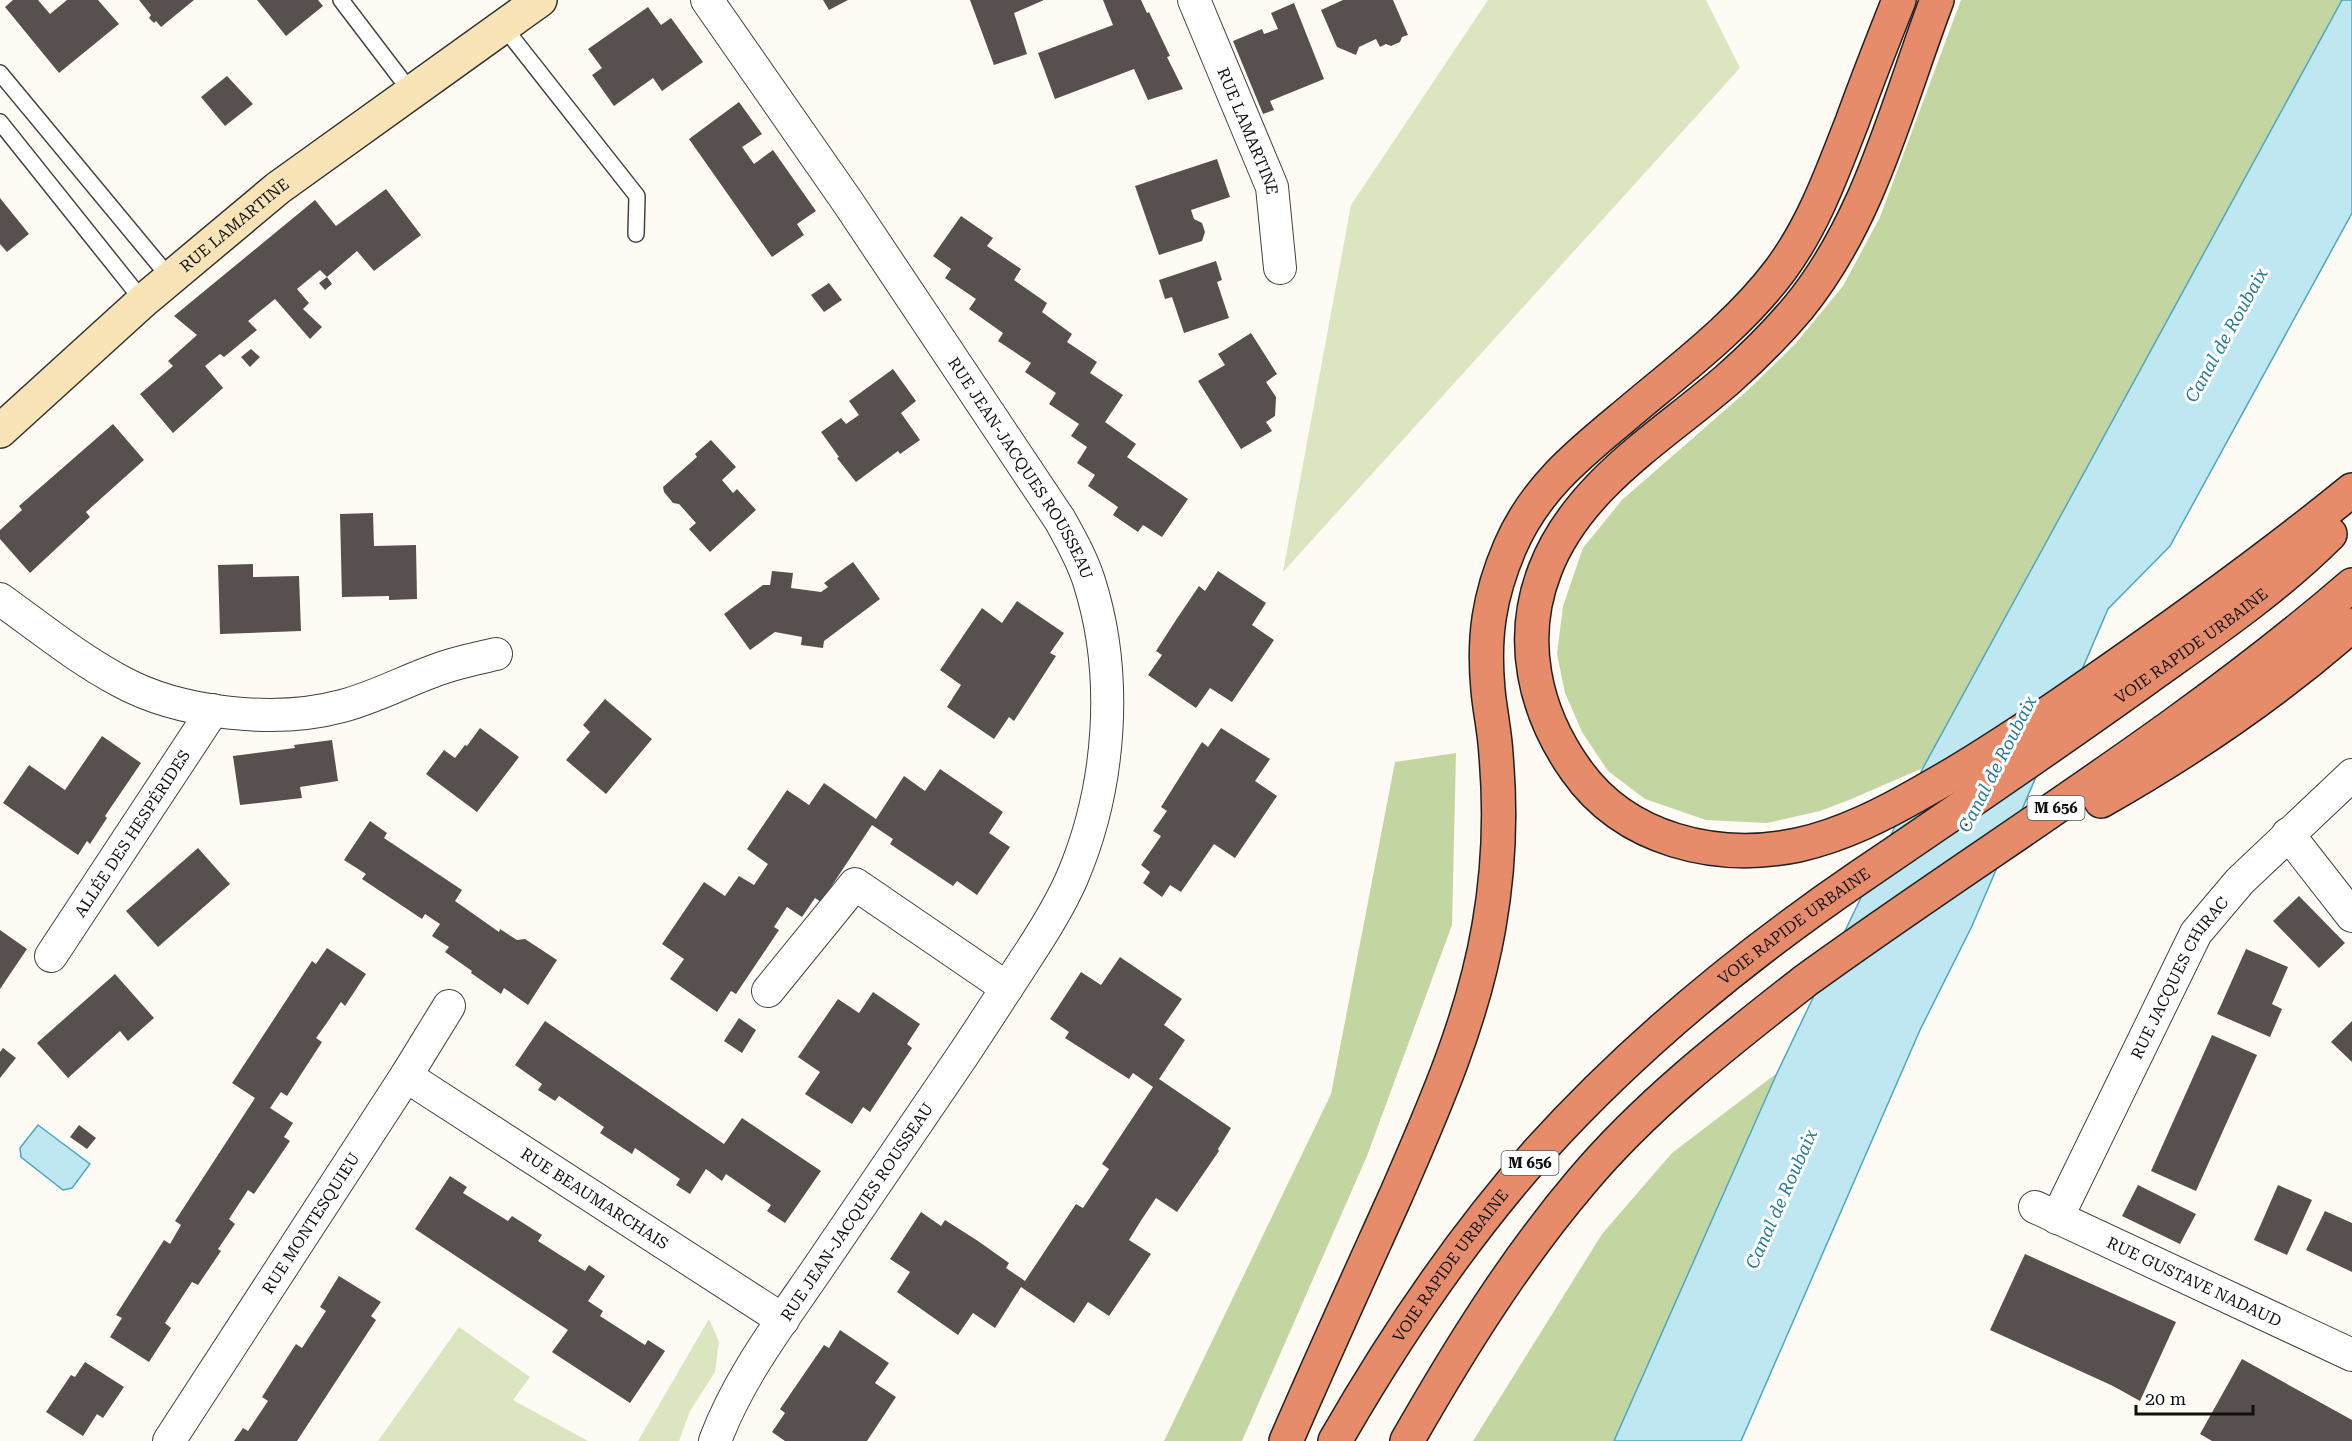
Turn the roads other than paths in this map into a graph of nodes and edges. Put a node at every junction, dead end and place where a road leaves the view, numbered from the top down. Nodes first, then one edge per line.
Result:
1 (341, 0) edge
2 (540, 0) edge
3 (707, 0) edge
4 (1899, 0) edge
5 (1937, 0) edge
6 (1204, 3) edge
7 (494, 33) junction
8 (0, 73) edge
9 (411, 92) junction
10 (0, 122) edge
11 (636, 234) dead end
12 (1280, 268) dead end
13 (170, 278) junction
14 (143, 301) junction
15 (0, 431) edge
16 (2352, 490) edge
17 (2352, 513) edge
18 (2352, 585) edge
19 (0, 599) edge
20 (2352, 625) edge
21 (496, 654) dead end
22 (213, 710) junction
23 (2352, 775) edge
24 (2288, 834) junction
25 (2352, 916) edge
26 (1854, 946) junction
27 (51, 956) dead end
28 (1008, 987) junction
29 (768, 991) dead end
30 (449, 1006) dead end
31 (406, 1076) junction
32 (2046, 1213) joint
33 (783, 1320) junction
34 (2352, 1355) edge
35 (170, 1441) edge
36 (715, 1441) edge
37 (1286, 1441) edge
38 (1335, 1441) edge
39 (1407, 1441) edge

1 - 9 lane
2 - 7 street, RUE LAMARTINE
3 - 28 street, RUE JEAN-JACQUES ROUSSEAU
4 - 37 highway
5 - 16 highway
6 - 12 street, RUE LAMARTINE
7 - 9 street, RUE LAMARTINE
7 - 11 lane
8 - 13 lane
9 - 13 street, RUE LAMARTINE
10 - 14 lane
13 - 14 street, RUE LAMARTINE
14 - 15 street, RUE LAMARTINE
17 - 38 highway, VOIE RAPIDE URBAINE / M 656
18 - 26 highway, M 656
19 - 22 street
20 - 26 highway
21 - 22 street
22 - 27 street, ALLÉE DES HESPÉRIDES
23 - 24 street, RUE JACQUES CHIRAC
24 - 25 street
24 - 32 street, RUE JACQUES CHIRAC
26 - 39 highway, M 656
28 - 29 street
28 - 33 street, RUE JEAN-JACQUES ROUSSEAU
30 - 31 street, RUE MONTESQUIEU
31 - 33 street, RUE BEAUMARCHAIS
31 - 35 street, RUE MONTESQUIEU
32 - 34 street, RUE GUSTAVE NADAUD
33 - 36 street, RUE JEAN-JACQUES ROUSSEAU

